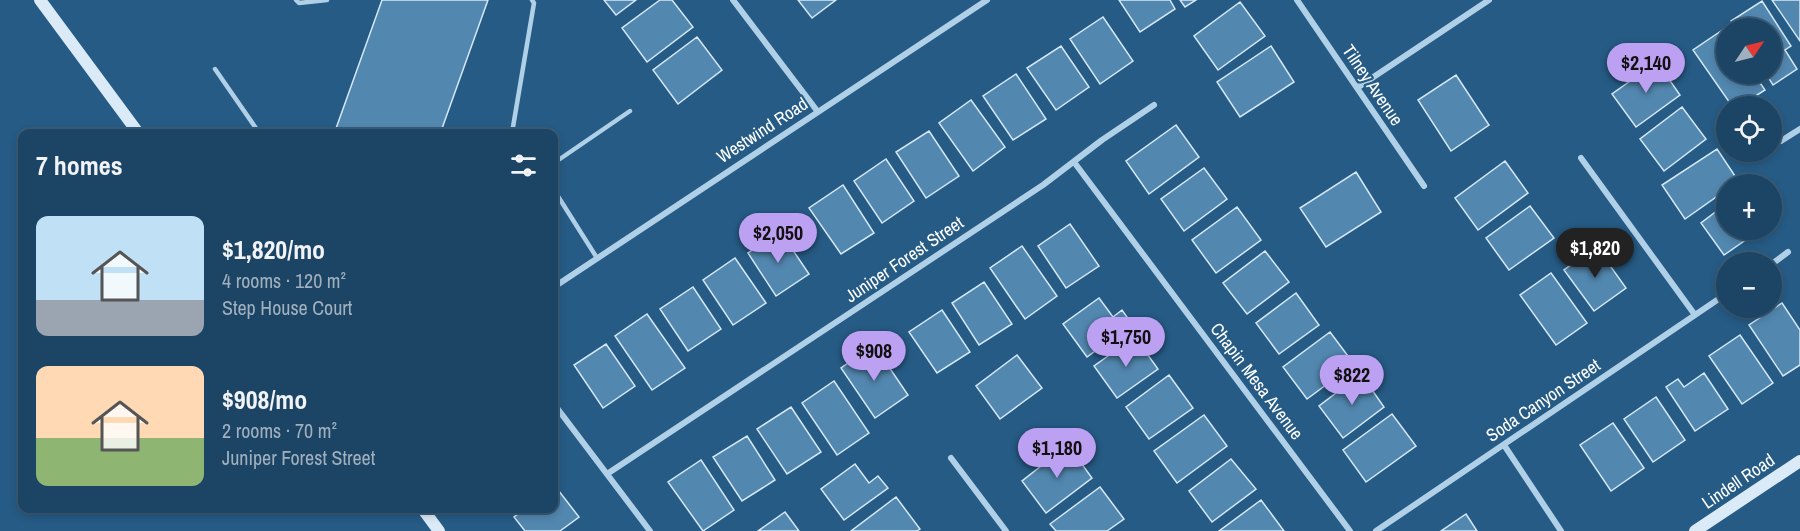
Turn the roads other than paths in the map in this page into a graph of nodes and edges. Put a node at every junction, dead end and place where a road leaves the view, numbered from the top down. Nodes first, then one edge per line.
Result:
1 (40, 0) edge
2 (296, 0) edge
3 (327, 0) edge
4 (532, 0) edge
5 (733, 0) edge
6 (987, 0) edge
7 (1297, 0) edge
8 (1489, 0) edge
9 (215, 69) dead end
10 (1357, 88) junction
11 (1154, 105) dead end
12 (630, 111) dead end
13 (818, 112) junction
14 (135, 129) edge
15 (257, 129) edge
16 (514, 129) edge
17 (1800, 129) edge
18 (1782, 140) edge
19 (1581, 158) dead end
20 (558, 160) edge
21 (1074, 162) junction
22 (1424, 186) dead end
23 (558, 196) edge
24 (1788, 252) dead end
25 (1782, 256) edge
26 (597, 258) junction
27 (558, 284) edge
28 (1716, 301) edge
29 (1695, 315) junction
30 (558, 411) edge
31 (1504, 445) junction
32 (951, 458) dead end
33 (1800, 461) edge
34 (607, 474) junction
35 (426, 513) edge
36 (439, 531) edge
37 (650, 531) edge
38 (1006, 531) edge
39 (1350, 531) edge
40 (1376, 531) edge
41 (1561, 531) edge
42 (1695, 531) edge

1 - 14 street
2 - 3 lane
4 - 16 lane
5 - 13 street
6 - 13 street, Westwind Road
7 - 10 street, Tilney Avenue
8 - 10 street
9 - 15 lane
10 - 22 street, Tilney Avenue
11 - 21 street, Juniper Forest Street
12 - 20 lane
13 - 26 street, Westwind Road
17 - 18 street
19 - 29 street
21 - 34 street, Juniper Forest Street
21 - 39 street, Chapin Mesa Avenue
23 - 26 lane
24 - 25 street
26 - 27 street, Westwind Road
28 - 29 street, Soda Canyon Street
29 - 31 street, Soda Canyon Street
30 - 34 street
31 - 40 street, Soda Canyon Street
31 - 41 street
32 - 38 street
33 - 42 street, Lindell Road
34 - 37 street
35 - 36 street

